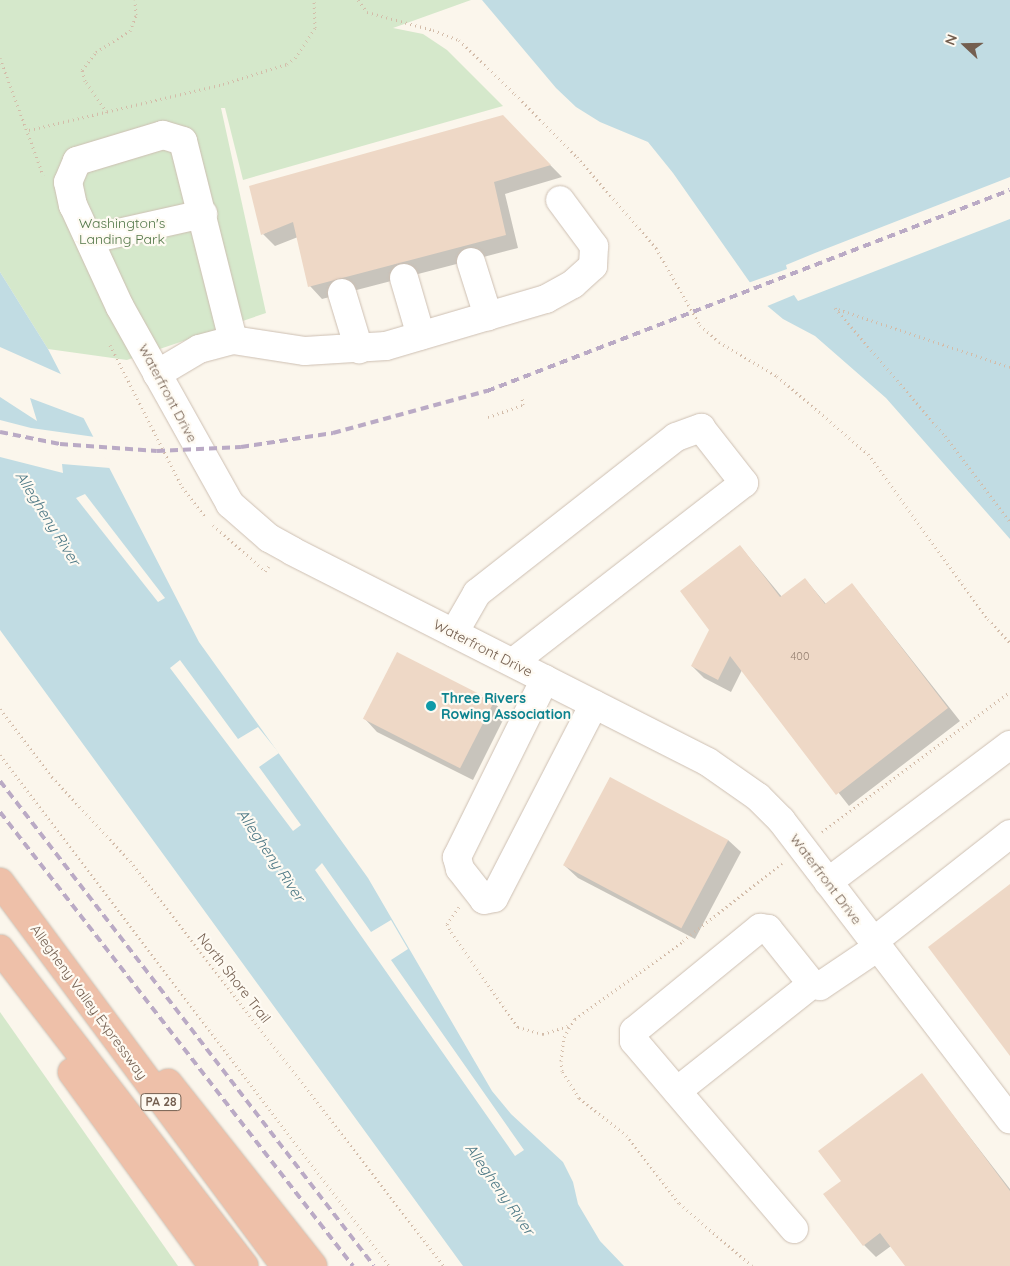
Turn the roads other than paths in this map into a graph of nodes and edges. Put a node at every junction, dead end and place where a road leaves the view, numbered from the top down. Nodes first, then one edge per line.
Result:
1 (560, 200) dead end
2 (203, 214) junction
3 (95, 248) junction
4 (472, 262) dead end
5 (404, 278) dead end
6 (342, 294) dead end
7 (488, 316) junction
8 (422, 336) junction
9 (233, 340) junction
10 (359, 348) junction
11 (158, 374) junction
12 (454, 633) junction
13 (512, 662) junction
14 (545, 679) junction
15 (594, 704) junction
16 (1010, 745) edge
17 (1010, 834) edge
18 (0, 882) edge
19 (828, 882) junction
20 (40, 934) junction
21 (876, 944) junction
22 (0, 949) edge
23 (0, 968) edge
24 (812, 984) junction
25 (677, 1091) junction
26 (1010, 1119) edge
27 (794, 1229) dead end
28 (213, 1266) edge
29 (244, 1266) edge
30 (284, 1266) edge
31 (313, 1266) edge

1 - 7 street
2 - 3 street
2 - 3 street, Waterfront Drive
2 - 9 street
3 - 11 street, Waterfront Drive
4 - 7 street
5 - 8 street
6 - 10 street
7 - 8 street
8 - 10 street
9 - 10 street
9 - 11 street
11 - 12 street, Waterfront Drive
12 - 13 street, Waterfront Drive
12 - 13 street
13 - 14 street, Waterfront Drive
14 - 15 street, Waterfront Drive
14 - 15 street
15 - 19 street, Waterfront Drive
16 - 19 street
17 - 21 street
18 - 20 highway, Allegheny Valley Expressway / PA 28
19 - 21 street, Waterfront Drive
20 - 30 highway, Allegheny Valley Expressway / PA 28
20 - 31 highway
21 - 24 street
21 - 26 street, Waterfront Drive
22 - 29 highway, PA 28
23 - 28 highway
24 - 25 street
24 - 25 street
25 - 27 street

